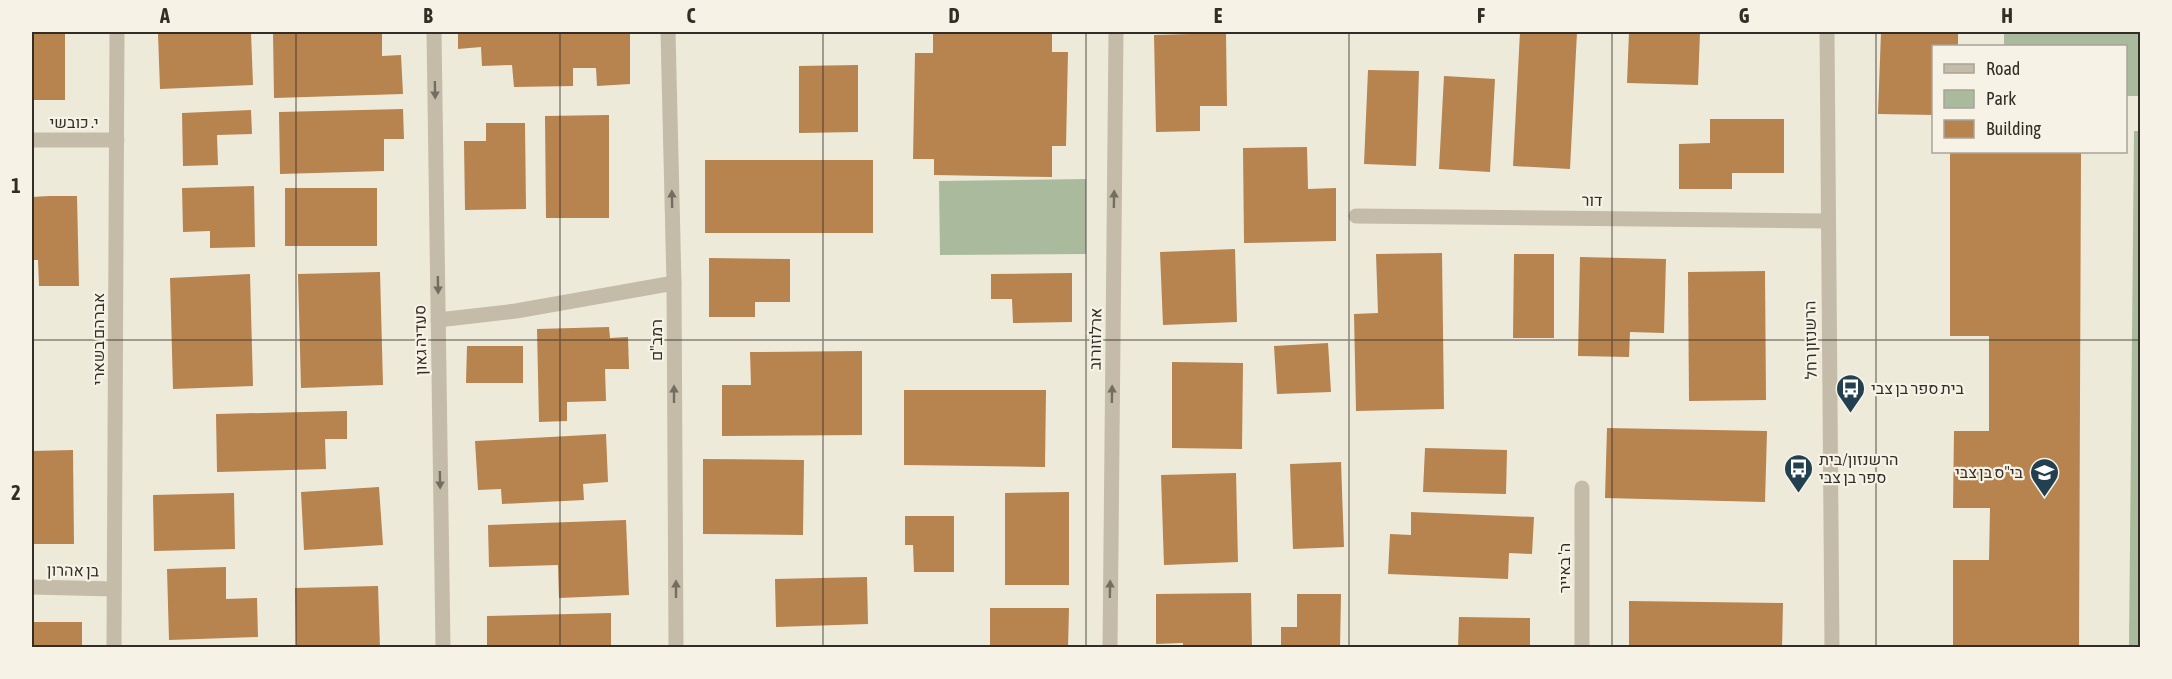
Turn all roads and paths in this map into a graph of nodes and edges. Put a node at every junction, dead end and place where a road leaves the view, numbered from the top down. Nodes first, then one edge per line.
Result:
1 (117, 32) edge
2 (434, 32) edge
3 (668, 32) edge
4 (1116, 32) edge
5 (1827, 32) edge
6 (32, 140) edge
7 (117, 140) junction
8 (1356, 216) dead end
9 (1827, 221) junction
10 (674, 283) junction
11 (438, 320) junction
12 (1582, 488) dead end
13 (32, 587) edge
14 (114, 589) junction
15 (114, 648) edge
16 (443, 648) edge
17 (676, 648) edge
18 (1110, 648) edge
19 (1582, 648) edge
20 (1832, 648) edge

1 - 7 street, אברהם בשארי
2 -> 11 street, סעדיה גאון
10 -> 3 street, רמב"ם
18 -> 4 street, ארלוזורוב
5 - 9 street, הרשנזון רחל
6 - 7 street, י. כובשי
7 - 14 street, אברהם בשארי
8 - 9 street, דור
9 - 20 street, הרשנזון רחל
10 - 11 street
17 -> 10 street, רמב"ם
11 -> 16 street, סעדיה גאון
12 - 19 street, ה' באייר
13 - 14 street, בן אהרון
14 - 15 street, אברהם בשארי

